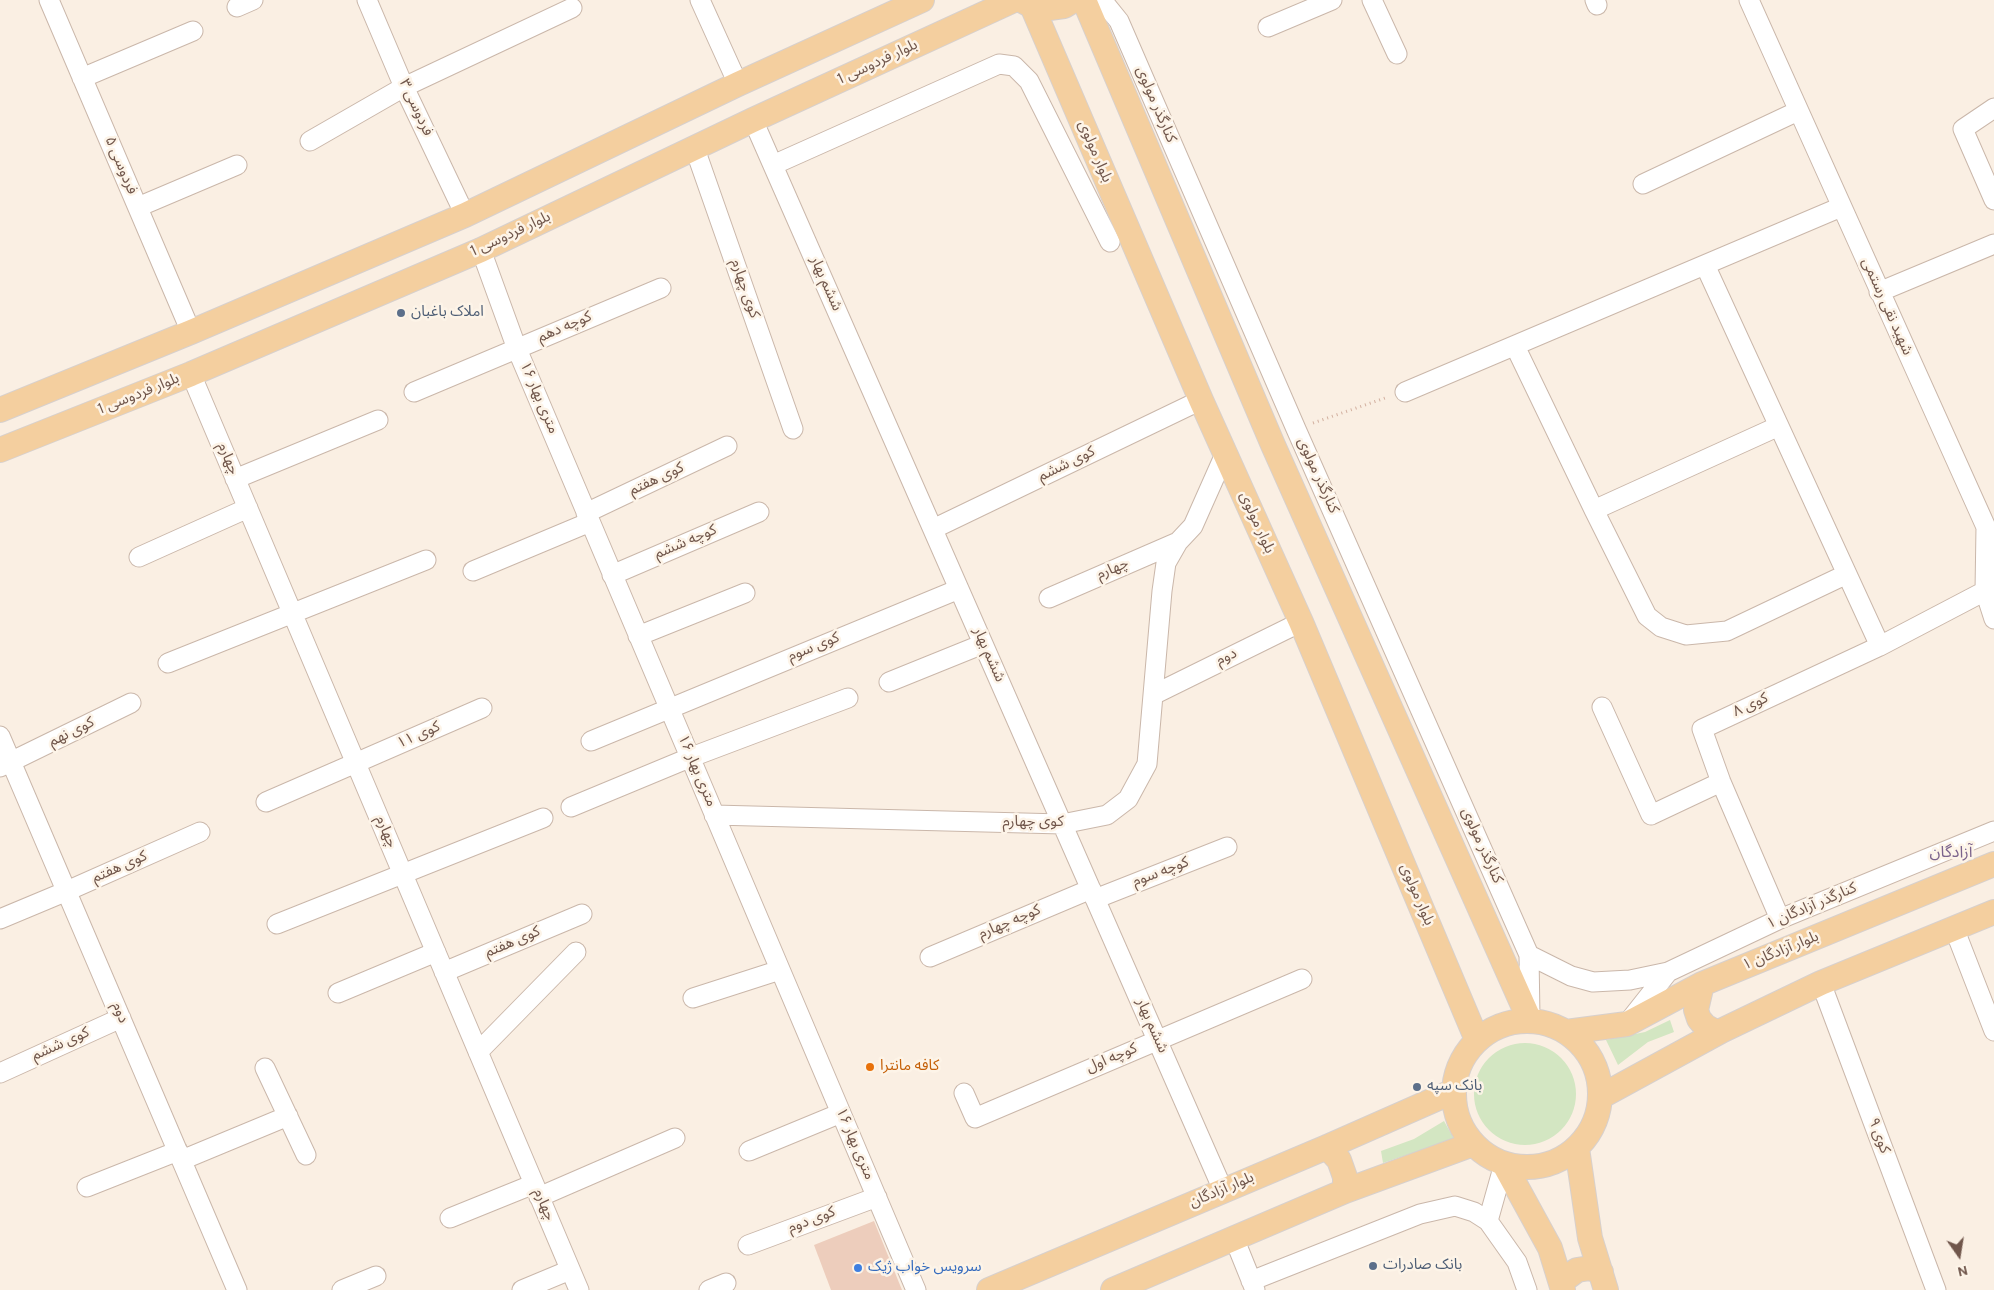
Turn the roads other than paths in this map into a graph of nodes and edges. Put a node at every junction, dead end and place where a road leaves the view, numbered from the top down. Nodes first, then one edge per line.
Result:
1 (49, 0) edge
2 (367, 0) edge
3 (700, 0) edge
4 (922, 0) edge
5 (1074, 0) edge
6 (1084, 0) edge
7 (1102, 0) edge
8 (1332, 0) edge
9 (1372, 0) edge
10 (1750, 0) edge
11 (1022, 2) edge
12 (572, 8) dead end
13 (1268, 27) dead end
14 (194, 31) dead end
15 (1397, 54) dead end
16 (82, 78) junction
17 (738, 84) junction
18 (404, 87) junction
19 (1994, 108) edge
20 (1798, 111) junction
21 (753, 120) junction
22 (310, 141) dead end
23 (695, 149) junction
24 (237, 165) dead end
25 (773, 166) junction
26 (1643, 184) dead end
27 (1994, 200) edge
28 (138, 207) junction
29 (1841, 207) junction
30 (465, 215) junction
31 (1110, 242) dead end
32 (1994, 244) edge
33 (481, 250) junction
34 (1705, 265) junction
35 (661, 288) dead end
36 (1879, 292) junction
37 (191, 332) junction
38 (1515, 346) junction
39 (517, 349) junction
40 (191, 374) junction
41 (414, 392) dead end
42 (1405, 392) road end
43 (1201, 400) junction
44 (0, 410) edge
45 (378, 420) dead end
46 (1779, 426) junction
47 (794, 430) dead end
48 (727, 446) dead end
49 (0, 450) edge
50 (1225, 454) junction
51 (236, 479) junction
52 (248, 508) junction
53 (1594, 510) junction
54 (759, 512) dead end
55 (588, 517) junction
56 (1990, 521) edge
57 (933, 529) junction
58 (1178, 542) junction
59 (139, 557) dead end
60 (426, 560) dead end
61 (473, 571) dead end
62 (1847, 574) junction
63 (612, 575) junction
64 (959, 589) junction
65 (1984, 591) junction
66 (745, 593) dead end
67 (1049, 598) dead end
68 (292, 613) junction
69 (1994, 619) edge
70 (1301, 622) junction
71 (638, 636) junction
72 (983, 644) junction
73 (1880, 646) junction
74 (168, 663) dead end
75 (889, 682) dead end
76 (1153, 695) junction
77 (848, 698) dead end
78 (131, 703) dead end
79 (1602, 707) dead end
80 (482, 708) dead end
81 (669, 708) junction
82 (0, 736) edge
83 (590, 741) dead end
84 (689, 758) junction
85 (356, 764) junction
86 (6, 765) edge
87 (1721, 782) junction
88 (266, 802) dead end
89 (571, 807) dead end
90 (714, 815) junction
91 (543, 818) dead end
92 (1062, 824) junction
93 (1994, 831) edge
94 (200, 832) dead end
95 (1227, 847) dead end
96 (1994, 864) edge
97 (403, 874) junction
98 (68, 891) junction
99 (1093, 894) junction
100 (1994, 912) edge
101 (582, 914) dead end
102 (0, 919) edge
103 (1780, 919) junction
104 (277, 924) dead end
105 (1954, 928) junction
106 (436, 952) junction
107 (576, 952) dead end
108 (1530, 955) junction
109 (930, 957) dead end
110 (780, 970) junction
111 (444, 972) junction
112 (1668, 972) junction
113 (1302, 979) dead end
114 (1821, 983) junction
115 (1702, 984) junction
116 (338, 993) dead end
117 (693, 998) dead end
118 (121, 1018) junction
119 (1530, 1021) junction
120 (1627, 1024) junction
121 (1721, 1031) junction
122 (1994, 1031) edge
123 (1566, 1032) junction
124 (1157, 1040) junction
125 (1477, 1040) junction
126 (478, 1052) junction
127 (265, 1068) dead end
128 (0, 1073) edge
129 (1454, 1091) junction
130 (964, 1093) dead end
131 (1600, 1097) junction
132 (841, 1113) junction
133 (288, 1116) junction
134 (675, 1138) dead end
135 (1473, 1144) junction
136 (1327, 1147) junction
137 (1577, 1148) junction
138 (749, 1151) dead end
139 (306, 1155) dead end
140 (180, 1156) junction
141 (1504, 1164) junction
142 (87, 1187) dead end
143 (1223, 1190) junction
144 (537, 1191) junction
145 (1345, 1191) junction
146 (876, 1197) junction
147 (450, 1218) dead end
148 (1488, 1220) junction
149 (1234, 1238) junction
150 (748, 1245) dead end
151 (570, 1270) junction
152 (376, 1276) dead end
153 (1604, 1281) edge
154 (1253, 1286) edge
155 (1563, 1288) edge
156 (232, 1289) edge
157 (342, 1290) edge
158 (522, 1290) edge
159 (579, 1290) edge
160 (916, 1290) edge
161 (989, 1290) edge
162 (1114, 1290) edge
163 (1527, 1290) edge
164 (1936, 1290) edge

1 - 16 street, فردوسی ۵
2 - 18 street, فردوسی ۳
3 - 17 street
4 - 17 main road
5 - 11 main road
6 - 119 main road
7 - 108 street, کنارگذر مولوی
8 - 13 street
9 - 15 street
10 - 20 street, شهید نقی رستمی
11 - 21 main road, بلوار فردوسی 1
11 - 43 main road, بلوار مولوی
12 - 18 street
14 - 16 street
16 - 28 street, فردوسی ۵
17 - 30 main road
18 - 22 street
18 - 30 street, فردوسی ۳
19 - 27 street
20 - 26 street
20 - 29 street, شهید نقی رستمی
21 - 23 main road, بلوار فردوسی 1
21 - 25 street, ششم بهار
23 - 33 main road, بلوار فردوسی 1
23 - 47 street, کوی چهارم
24 - 28 street
25 - 31 street
25 - 57 street, ششم بهار
28 - 37 street, فردوسی ۵
29 - 34 street
29 - 36 street, شهید نقی رستمی
30 - 33 main road
30 - 37 main road
32 - 36 street
33 - 39 street, ۱۶ متری بهار
33 - 40 main road, بلوار فردوسی 1
34 - 38 street
34 - 46 street
35 - 39 street, کوچه دهم
36 - 56 street, شهید نقی رستمی
37 - 44 main road
38 - 42 street
38 - 53 street
39 - 41 street, کوچه دهم
39 - 55 street, ۱۶ متری بهار
40 - 49 main road, بلوار فردوسی 1
40 - 51 street, چهارم
43 - 50 main road, بلوار مولوی
43 - 57 street, کوی ششم
45 - 51 street
46 - 53 street
46 - 62 street
48 - 55 street, کوی هفتم
50 - 58 street, کوی چهارم
50 - 70 main road, بلوار مولوی
51 - 52 street, چهارم
52 - 59 street
52 - 68 street, چهارم
53 - 62 street
54 - 63 street, کوچه ششم
55 - 61 street, کوی هفتم
55 - 63 street, ۱۶ متری بهار
56 - 65 street, شهید نقی رستمی
57 - 64 street, ششم بهار
58 - 67 street, چهارم
58 - 76 street, کوی چهارم
60 - 68 street
62 - 73 street
63 - 71 street, ۱۶ متری بهار
64 - 72 street, ششم بهار
64 - 81 street, کوی سوم
65 - 69 street, شهید نقی رستمی
65 - 73 street, کوی ۸
66 - 71 street
68 - 74 street
68 - 85 street, چهارم
70 - 76 street, دوم
70 - 125 main road, بلوار مولوی
71 - 81 street, ۱۶ متری بهار
72 - 75 street
72 - 92 street, ششم بهار
73 - 87 street, کوی ۸
76 - 92 street, کوی چهارم
77 - 84 street
78 - 86 street, کوی نهم
79 - 87 street
80 - 85 street, کوی ۱۱
81 - 83 street, کوی سوم
81 - 84 street, ۱۶ متری بهار
82 - 86 street, دوم
84 - 89 street
84 - 90 street, ۱۶ متری بهار
85 - 88 street, کوی ۱۱
85 - 97 street, چهارم
86 - 98 street, دوم
87 - 103 street, کوی ۸
90 - 92 street, کوی چهارم
90 - 110 street, ۱۶ متری بهار
91 - 97 street
92 - 99 street, ششم بهار
93 - 103 street, کنارگذر آزادگان ۱
94 - 98 street, کوی هفتم
95 - 99 street, کوچه سوم
96 - 115 main road, بلوار آزادگان ۱
97 - 104 street
97 - 106 street, چهارم
98 - 102 street, کوی هفتم
98 - 118 street, دوم
99 - 109 street, کوچه چهارم
99 - 124 street, ششم بهار
100 - 105 main road
101 - 111 street, کوی هفتم
103 - 112 street, کنارگذر آزادگان ۱
105 - 114 main road
105 - 122 street
106 - 111 street, چهارم
106 - 116 street
107 - 126 street
108 - 112 street, کنارگذر آزادگان ۱
108 - 119 street, کنارگذر مولوی
110 - 117 street
110 - 132 street, ۱۶ متری بهار
111 - 126 street, چهارم
112 - 120 street
113 - 124 street, کوچه اول
114 - 121 main road
114 - 164 street, کوی ۹
115 - 120 main road, بلوار آزادگان ۱
115 - 121 main road
118 - 128 street, کوی ششم
118 - 140 street, دوم
119 - 123 main road
119 - 125 main road
120 - 123 main road, بلوار آزادگان ۱
121 - 131 main road
123 - 131 main road
124 - 130 street, کوچه اول
124 - 143 street, ششم بهار
125 - 129 main road
126 - 144 street, چهارم
127 - 133 street
129 - 135 main road
129 - 136 main road, بلوار آزادگان
131 - 137 main road
132 - 138 street
132 - 146 street, ۱۶ متری بهار
133 - 139 street
133 - 140 street
134 - 144 street
135 - 141 main road
135 - 145 main road
136 - 143 main road, بلوار آزادگان
136 - 145 main road
137 - 141 main road
137 - 153 main road
140 - 142 street
140 - 156 street, دوم
141 - 148 street
141 - 155 main road
143 - 161 main road, بلوار آزادگان
144 - 147 street
144 - 151 street, چهارم
145 - 149 main road
146 - 150 street, کوی دوم
146 - 160 street, ۱۶ متری بهار
148 - 154 street
148 - 163 street
149 - 154 street
149 - 162 main road
151 - 158 street
151 - 159 street, چهارم
152 - 157 street
153 - 155 main road

